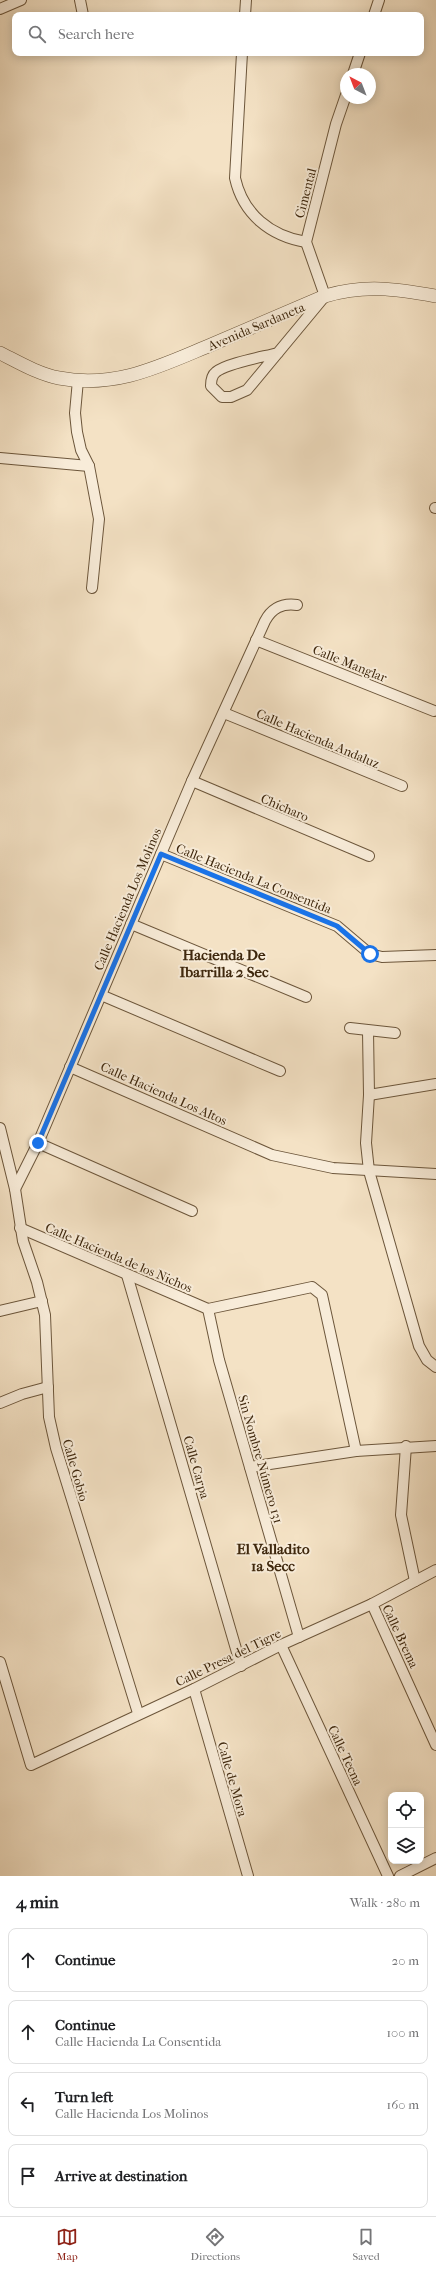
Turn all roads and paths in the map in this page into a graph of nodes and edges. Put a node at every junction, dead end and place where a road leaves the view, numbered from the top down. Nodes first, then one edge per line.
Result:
1 (21, 0) edge
2 (80, 0) edge
3 (246, 0) edge
4 (380, 0) edge
5 (0, 9) edge
6 (82, 12) edge
7 (245, 12) edge
8 (375, 12) edge
9 (242, 56) edge
10 (359, 56) edge
11 (355, 68) edge
12 (344, 104) edge
13 (306, 242) junction
14 (325, 296) junction
15 (436, 296) edge
16 (278, 353) junction
17 (4, 358) edge
18 (78, 380) junction
19 (0, 458) edge
20 (89, 466) junction
21 (92, 588) dead end
22 (296, 605) dead end
23 (256, 640) junction
24 (434, 711) dead end
25 (224, 713) junction
26 (192, 782) junction
27 (402, 786) dead end
28 (161, 854) junction
29 (369, 856) dead end
30 (131, 924) junction
31 (436, 955) edge
32 (101, 995) junction
33 (306, 997) dead end
34 (350, 1028) dead end
35 (368, 1031) junction
36 (395, 1033) dead end
37 (70, 1066) junction
38 (280, 1071) dead end
39 (436, 1084) edge
40 (369, 1095) junction
41 (0, 1128) edge
42 (2, 1143) edge
43 (38, 1143) junction
44 (369, 1171) junction
45 (436, 1174) edge
46 (15, 1189) junction
47 (192, 1211) dead end
48 (20, 1228) junction
49 (127, 1275) junction
50 (42, 1300) junction
51 (208, 1309) junction
52 (0, 1311) edge
53 (436, 1367) edge
54 (48, 1387) junction
55 (0, 1403) edge
56 (406, 1446) junction
57 (436, 1446) edge
58 (356, 1451) junction
59 (250, 1468) junction
60 (436, 1570) edge
61 (415, 1581) junction
62 (372, 1604) junction
63 (298, 1637) junction
64 (281, 1646) junction
65 (0, 1662) edge
66 (241, 1666) junction
67 (194, 1689) junction
68 (138, 1713) junction
69 (436, 1745) edge
70 (436, 1858) edge
71 (248, 1876) edge
72 (388, 1876) edge
73 (400, 1876) edge

1 - 5 street
2 - 6 street
3 - 7 street
4 - 8 street
9 - 13 street
10 - 11 street
12 - 13 street, Cimental
13 - 14 street
14 - 15 street, Avenida Sardaneta
14 - 16 street
14 - 18 street, Avenida Sardaneta
16 - 16 street
17 - 18 street, Avenida Sardaneta
18 - 20 street
19 - 20 street
20 - 21 street
22 - 23 street, Calle Hacienda Los Molinos
23 - 24 street, Calle Manglar
23 - 25 street, Calle Hacienda Los Molinos
25 - 26 street, Calle Hacienda Los Molinos
25 - 27 street, Calle Hacienda Andaluz
26 - 28 street, Calle Hacienda Los Molinos
26 - 29 street, Chicharo
28 - 30 street, Calle Hacienda Los Molinos
28 - 31 street, Calle Hacienda La Consentida
30 - 32 street, Calle Hacienda Los Molinos
30 - 33 street
32 - 37 street, Calle Hacienda Los Molinos
32 - 38 street
34 - 35 street
35 - 36 street
35 - 40 street
37 - 43 street, Calle Hacienda Los Molinos
37 - 44 street, Calle Hacienda Los Altos
39 - 40 street
40 - 44 street
41 - 42 street, Calle Gobio
42 - 46 street, Calle Gobio
43 - 46 street, Calle Hacienda Los Molinos
43 - 47 street
44 - 45 street, Calle Hacienda Los Altos
44 - 53 street
46 - 48 street, Calle Gobio
48 - 49 street, Calle Hacienda de los Nichos
48 - 50 street, Calle Gobio
49 - 51 street, Calle Hacienda de los Nichos
49 - 66 street, Calle Carpa
50 - 52 street
50 - 54 street, Calle Gobio
51 - 58 street
51 - 59 street, Sin Nombre Número 131
54 - 55 street
54 - 68 street, Calle Gobio
56 - 57 street
56 - 58 street
56 - 61 street
58 - 59 street
59 - 63 street, Sin Nombre Número 131
60 - 61 street, Calle Presa del Tigre
61 - 62 street, Calle Presa del Tigre
62 - 63 street, Calle Presa del Tigre
62 - 69 street, Calle Brema
63 - 64 street, Calle Presa del Tigre
64 - 66 street, Calle Presa del Tigre
64 - 72 street, Calle Tecna
65 - 68 street, Calle Presa del Tigre
66 - 67 street, Calle Presa del Tigre
67 - 68 street, Calle Presa del Tigre
67 - 71 street, Calle de Mora
70 - 73 street

